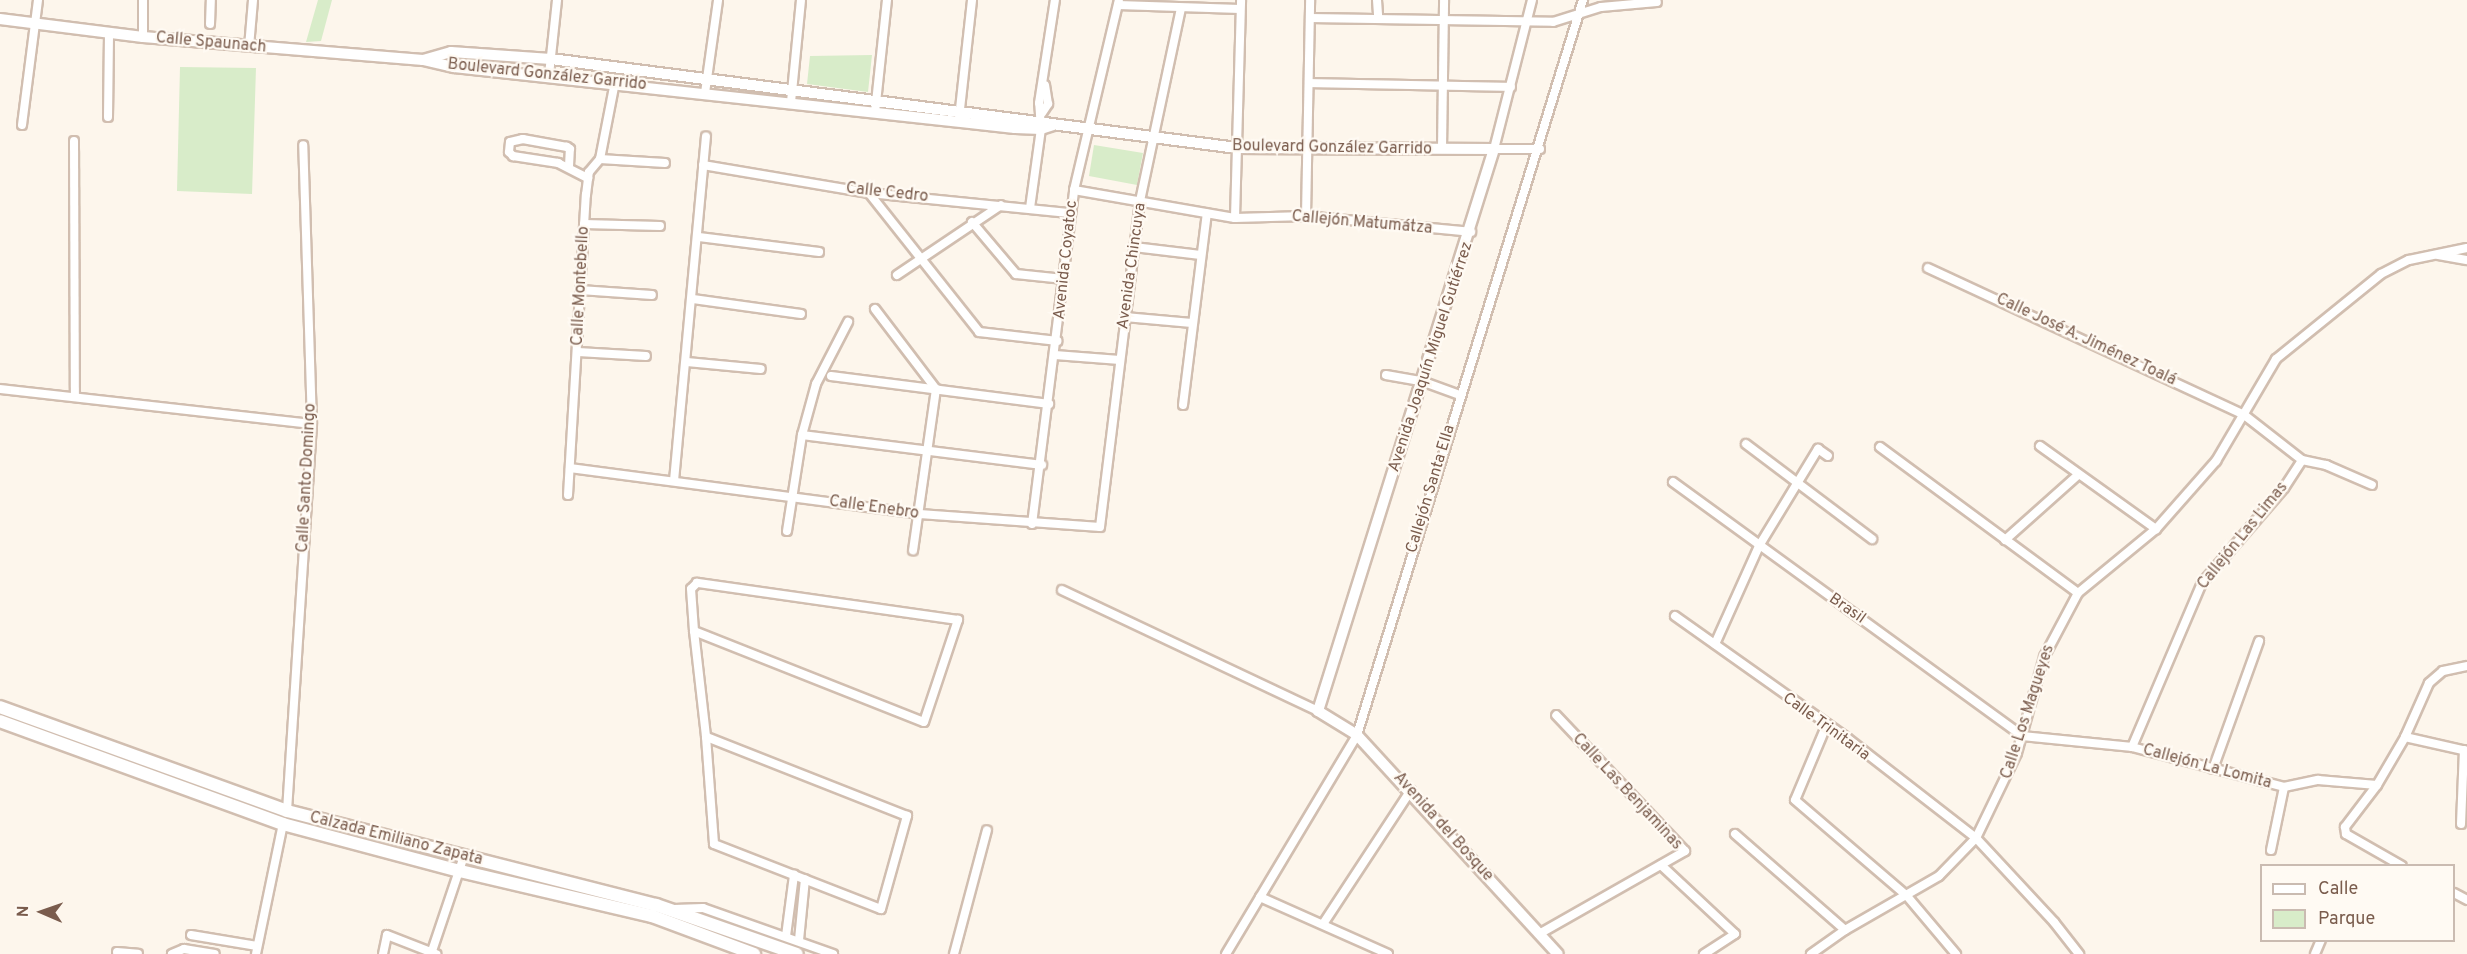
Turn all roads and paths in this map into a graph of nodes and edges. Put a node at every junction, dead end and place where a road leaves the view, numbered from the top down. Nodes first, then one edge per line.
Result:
1 (38, 0) edge
2 (143, 0) edge
3 (211, 0) edge
4 (254, 0) edge
5 (557, 0) edge
6 (718, 0) edge
7 (801, 0) edge
8 (886, 0) edge
9 (972, 0) edge
10 (1055, 0) edge
11 (1310, 0) edge
12 (1377, 0) edge
13 (1444, 0) edge
14 (1532, 0) edge
15 (1583, 0) edge
16 (1657, 2) dead end
17 (1118, 3) edge
18 (1240, 5) edge
19 (1181, 8) junction
20 (1581, 13) junction
21 (1378, 16) junction
22 (1310, 18) junction
23 (1444, 18) junction
24 (0, 19) edge
25 (1528, 20) junction
26 (35, 24) junction
27 (210, 24) dead end
28 (109, 33) junction
29 (143, 37) junction
30 (249, 47) junction
31 (551, 59) junction
32 (423, 60) junction
33 (549, 75) junction
34 (707, 79) junction
35 (615, 82) junction
36 (1310, 83) junction
37 (1444, 86) junction
38 (1512, 87) junction
39 (792, 90) junction
40 (705, 93) junction
41 (791, 102) junction
42 (876, 106) junction
43 (959, 116) junction
44 (108, 117) dead end
45 (1041, 121) junction
46 (22, 125) dead end
47 (1091, 130) junction
48 (706, 136) dead end
49 (1154, 137) junction
50 (74, 141) dead end
51 (303, 145) dead end
52 (1237, 148) junction
53 (1442, 149) junction
54 (1540, 149) junction
55 (1310, 150) junction
56 (1494, 150) junction
57 (600, 159) junction
58 (665, 163) dead end
59 (703, 165) junction
60 (569, 166) junction
61 (588, 178) junction
62 (1074, 190) junction
63 (869, 193) junction
64 (1140, 201) junction
65 (1001, 204) junction
66 (1030, 208) junction
67 (1071, 213) junction
68 (1207, 213) junction
69 (1306, 216) junction
70 (1234, 218) junction
71 (972, 222) junction
72 (584, 224) junction
73 (660, 226) dead end
74 (1471, 232) junction
75 (699, 237) junction
76 (1134, 248) junction
77 (2467, 248) edge
78 (819, 252) dead end
79 (2431, 253) junction
80 (1201, 255) junction
81 (919, 259) junction
82 (2467, 260) edge
83 (1928, 268) dead end
84 (897, 275) dead end
85 (1065, 279) junction
86 (580, 290) junction
87 (652, 295) dead end
88 (693, 299) junction
89 (875, 309) dead end
90 (801, 314) dead end
91 (1125, 317) junction
92 (848, 322) dead end
93 (1192, 322) junction
94 (1057, 341) junction
95 (578, 352) junction
96 (1055, 355) junction
97 (646, 356) dead end
98 (1120, 360) junction
99 (687, 362) junction
100 (761, 369) dead end
101 (1386, 375) dead end
102 (831, 376) dead end
103 (1424, 382) junction
104 (0, 389) edge
105 (936, 389) junction
106 (1460, 395) junction
107 (75, 396) junction
108 (1049, 404) junction
109 (1183, 405) dead end
110 (2243, 414) junction
111 (312, 424) junction
112 (802, 435) junction
113 (1746, 444) dead end
114 (2040, 446) dead end
115 (1880, 447) dead end
116 (928, 452) junction
117 (1828, 456) dead end
118 (2302, 460) junction
119 (1042, 465) junction
120 (570, 468) junction
121 (2078, 475) junction
122 (674, 481) junction
123 (1673, 482) dead end
124 (1797, 482) junction
125 (2372, 484) dead end
126 (568, 495) dead end
127 (790, 497) junction
128 (920, 514) junction
129 (1032, 524) junction
130 (1100, 527) joint
131 (2156, 529) junction
132 (787, 531) dead end
133 (1872, 539) dead end
134 (2005, 540) junction
135 (1759, 546) junction
136 (913, 550) dead end
137 (1062, 590) dead end
138 (2078, 593) junction
139 (1675, 616) dead end
140 (694, 631) junction
141 (2259, 641) dead end
142 (1715, 644) junction
143 (2467, 666) edge
144 (0, 707) edge
145 (1318, 711) junction
146 (1556, 715) dead end
147 (0, 721) edge
148 (1827, 724) junction
149 (1357, 735) junction
150 (2022, 736) junction
151 (706, 737) junction
152 (2405, 737) junction
153 (2132, 747) junction
154 (2466, 750) edge
155 (2213, 769) junction
156 (186, 781) junction
157 (2377, 785) junction
158 (2284, 787) junction
159 (1411, 790) junction
160 (287, 811) junction
161 (283, 824) junction
162 (2461, 824) dead end
163 (987, 830) dead end
164 (1735, 834) dead end
165 (1976, 838) junction
166 (2271, 850) dead end
167 (464, 856) junction
168 (1661, 864) junction
169 (2398, 864) edge
170 (460, 871) junction
171 (794, 875) junction
172 (805, 879) junction
173 (1907, 896) junction
174 (1260, 897) junction
175 (670, 909) junction
176 (1323, 924) junction
177 (1845, 930) junction
178 (1539, 934) junction
179 (191, 935) dead end
180 (786, 936) junction
181 (799, 940) junction
182 (256, 950) edge
183 (117, 952) dead end
184 (434, 953) edge
185 (138, 954) edge
186 (172, 954) edge
187 (215, 954) edge
188 (383, 954) edge
189 (754, 954) edge
190 (797, 954) edge
191 (833, 954) edge
192 (954, 954) edge
193 (1226, 954) edge
194 (1388, 954) edge
195 (1558, 954) edge
196 (1704, 954) edge
197 (1811, 954) edge
198 (1956, 954) edge
199 (2079, 954) edge

1 - 26 street
2 - 29 street
3 - 27 street
4 - 30 street
5 - 31 street
6 - 34 street
7 - 39 street
8 - 42 street
9 - 43 street
10 - 45 street
11 - 22 street
12 - 21 street
13 - 23 street
14 - 25 street, Avenida Joaquín Miguel Gutiérrez
15 - 20 street, Callejón Santa Ella
16 - 20 street
17 - 19 street
17 - 47 street, Avenida Coyatoc
18 - 19 street
18 - 52 street
19 - 49 street, Avenida Chincuya
20 - 25 street
20 - 54 street, Callejón Santa Ella
21 - 22 street
21 - 23 street
22 - 36 street
23 - 25 street
23 - 37 street
24 - 26 street, Calle Spaunach
25 - 38 street, Avenida Joaquín Miguel Gutiérrez
26 - 28 street, Calle Spaunach
26 - 46 street
28 - 29 street, Calle Spaunach
28 - 44 street
29 - 30 street, Calle Spaunach
30 - 32 street, Calle Spaunach
31 - 32 street, Boulevard González Garrido
31 - 33 street
31 - 34 street, Boulevard González Garrido
32 - 33 street, Boulevard González Garrido
33 - 35 street, Boulevard González Garrido
34 - 39 street, Boulevard González Garrido
34 - 40 street
35 - 40 street, Boulevard González Garrido
35 - 57 street, Calle Montebello
36 - 37 street
36 - 55 street
37 - 38 street
37 - 53 street
38 - 56 street, Avenida Joaquín Miguel Gutiérrez
39 - 41 street
39 - 42 street, Boulevard González Garrido
40 - 41 street, Boulevard González Garrido
41 - 42 street, Boulevard González Garrido
42 - 43 street, Boulevard González Garrido
43 - 45 street, Boulevard González Garrido
45 - 47 street, Boulevard González Garrido
45 - 66 street
47 - 49 street, Boulevard González Garrido
47 - 62 street, Avenida Coyatoc
48 - 59 street
49 - 52 street, Boulevard González Garrido
49 - 64 street, Avenida Chincuya
50 - 107 street
51 - 111 street, Calle Santo Domingo
52 - 55 street, Boulevard González Garrido
52 - 70 street
53 - 55 street, Boulevard González Garrido
53 - 56 street, Boulevard González Garrido
54 - 56 street, Boulevard González Garrido
54 - 106 street, Callejón Santa Ella
55 - 69 street
56 - 74 street, Avenida Joaquín Miguel Gutiérrez
57 - 58 street
57 - 61 street, Calle Montebello
59 - 63 street, Calle Cedro
59 - 75 street
60 - 60 street
60 - 61 street
61 - 72 street, Calle Montebello
62 - 64 street, Callejón Matumátza
62 - 67 street, Avenida Coyatoc
63 - 65 street, Calle Cedro
63 - 81 street
64 - 68 street, Callejón Matumátza
64 - 76 street, Avenida Chincuya
65 - 66 street, Calle Cedro
65 - 71 street
66 - 67 street, Calle Cedro
67 - 85 street, Avenida Coyatoc
68 - 70 street, Callejón Matumátza
68 - 80 street
69 - 70 street, Callejón Matumátza
69 - 74 street, Callejón Matumátza
71 - 81 street
71 - 85 street
72 - 73 street
72 - 86 street, Calle Montebello
74 - 103 street, Avenida Joaquín Miguel Gutiérrez
75 - 78 street
75 - 88 street
76 - 80 street
76 - 91 street, Avenida Chincuya
77 - 79 street, Calle Los Magueyes
79 - 82 street
79 - 110 street, Calle Los Magueyes
80 - 93 street
81 - 84 street
81 - 94 street
83 - 110 street, Calle José A. Jiménez Toalá
85 - 94 street, Avenida Coyatoc
86 - 87 street
86 - 95 street, Calle Montebello
88 - 90 street
88 - 99 street
89 - 105 street
91 - 93 street
91 - 98 street, Avenida Chincuya
92 - 112 street
93 - 109 street
94 - 96 street, Avenida Coyatoc
95 - 97 street
95 - 120 street, Calle Montebello
96 - 98 street
96 - 108 street, Avenida Coyatoc
98 - 130 street, Avenida Chincuya
99 - 100 street
99 - 122 street
101 - 103 street
102 - 105 street
103 - 106 street
103 - 145 street, Avenida Joaquín Miguel Gutiérrez
104 - 107 street
105 - 108 street
105 - 116 street
106 - 149 street, Callejón Santa Ella
107 - 111 street
108 - 119 street, Avenida Coyatoc
110 - 118 street, Calle José A. Jiménez Toalá
110 - 131 street, Calle Los Magueyes
111 - 160 street, Calle Santo Domingo
112 - 116 street
112 - 127 street
113 - 124 street
114 - 121 street
115 - 134 street
116 - 119 street
116 - 128 street
117 - 124 street
118 - 125 street
118 - 153 street, Callejón Las Limas
119 - 129 street, Avenida Coyatoc
120 - 122 street, Calle Enebro
120 - 126 street, Calle Montebello
121 - 131 street
121 - 134 street
122 - 127 street, Calle Enebro
123 - 135 street, Brasil
124 - 133 street
124 - 135 street
127 - 128 street, Calle Enebro
127 - 132 street
128 - 129 street, Calle Enebro
128 - 136 street
129 - 130 street, Calle Enebro
131 - 138 street, Calle Los Magueyes
134 - 138 street
135 - 142 street
135 - 150 street, Brasil
137 - 145 street
138 - 150 street, Calle Los Magueyes
139 - 142 street, Calle Trinitaria
140 - 140 street
140 - 151 street
141 - 155 street
142 - 148 street, Calle Trinitaria
143 - 152 street
144 - 156 main road, Calzada Emiliano Zapata
145 - 149 street, Avenida del Bosque
146 - 168 street, Calle Las Benjaminas
147 - 156 main road, Calzada Emiliano Zapata
148 - 165 street, Calle Trinitaria
148 - 173 street
149 - 159 street, Avenida del Bosque
149 - 174 street, Callejón Santa Ella
150 - 153 street, Callejón La Lomita
150 - 165 street, Calle Los Magueyes
151 - 171 street
151 - 172 street
152 - 154 street
152 - 157 street
153 - 155 street, Callejón La Lomita
154 - 162 street
155 - 158 street, Callejón La Lomita
156 - 160 main road, Calzada Emiliano Zapata
156 - 161 main road, Calzada Emiliano Zapata
157 - 158 street, Callejón La Lomita
157 - 169 street
158 - 166 street
159 - 176 street
159 - 178 street, Avenida del Bosque
160 - 167 main road, Calzada Emiliano Zapata
161 - 170 main road, Calzada Emiliano Zapata
161 - 182 street
163 - 192 street
164 - 177 street
165 - 173 street, Calle Los Magueyes
165 - 199 street, Calle Trinitaria
167 - 170 street
167 - 175 main road, Calzada Emiliano Zapata
168 - 178 street, Calle Las Benjaminas
168 - 196 street
170 - 184 street
170 - 189 main road, Calzada Emiliano Zapata
171 - 172 street
171 - 180 street
172 - 181 street
173 - 177 street, Calle Los Magueyes
173 - 198 street
174 - 176 street
174 - 193 street, Callejón Santa Ella
175 - 180 street
175 - 190 main road, Calzada Emiliano Zapata
176 - 194 street
177 - 197 street, Calle Los Magueyes
178 - 195 street, Avenida del Bosque
179 - 182 street
180 - 181 street
181 - 191 street
183 - 185 street
184 - 188 street
186 - 187 street

